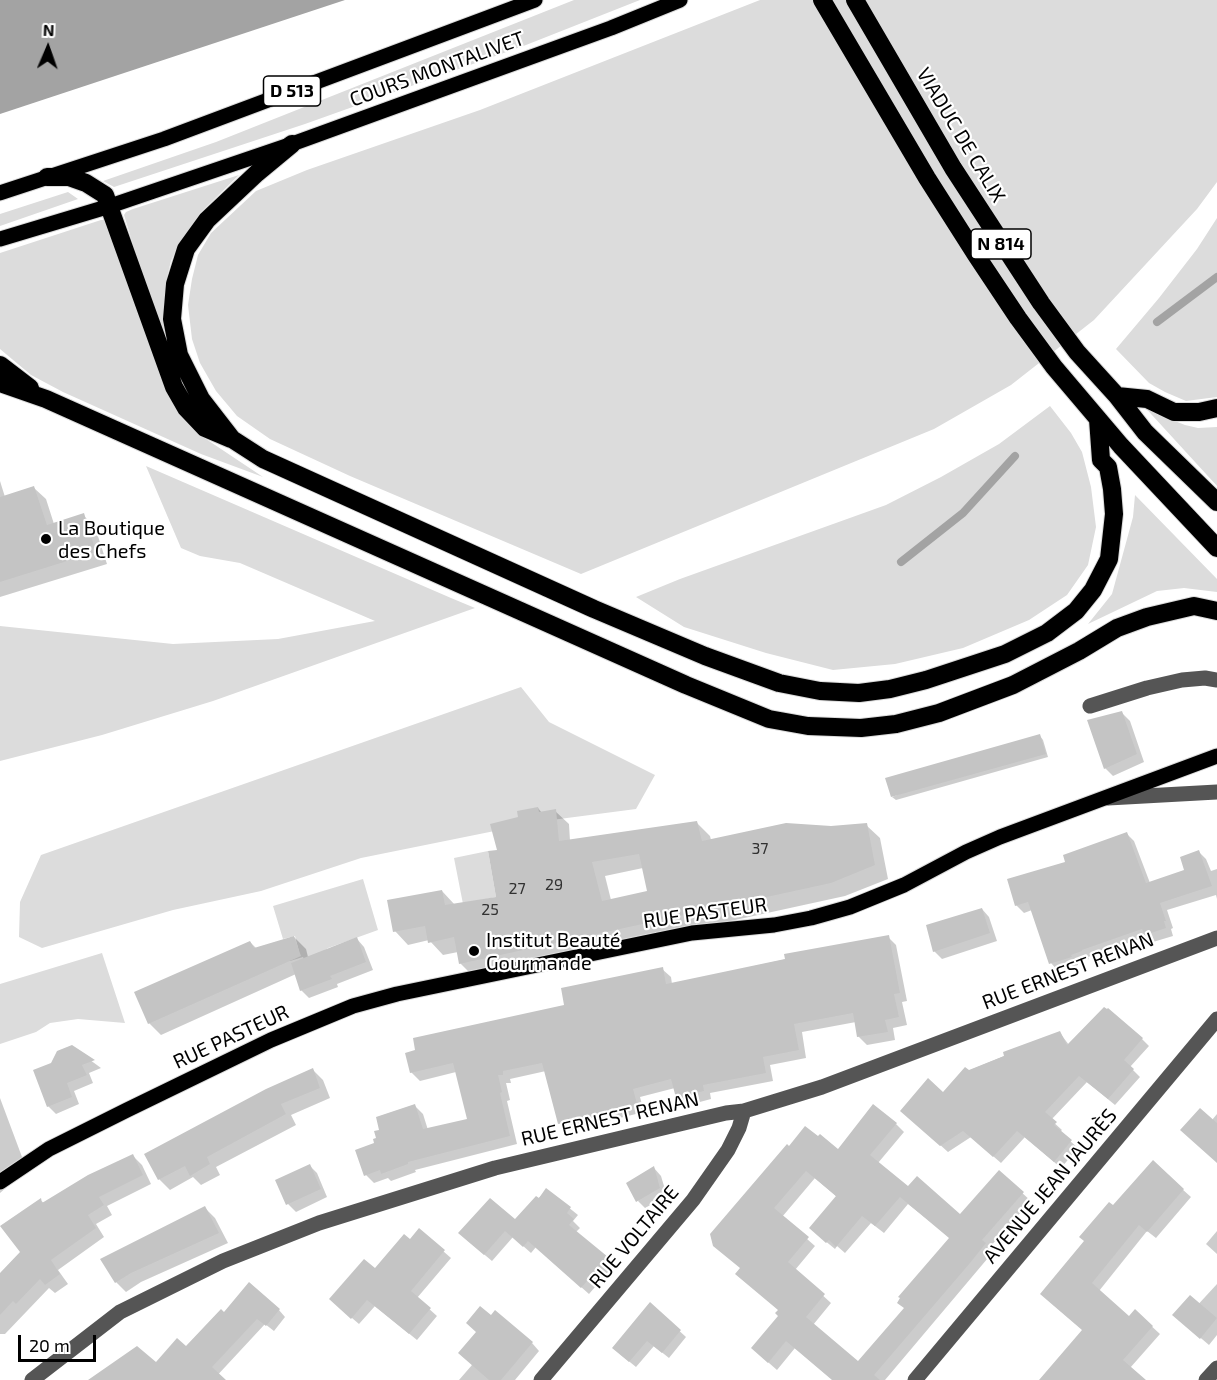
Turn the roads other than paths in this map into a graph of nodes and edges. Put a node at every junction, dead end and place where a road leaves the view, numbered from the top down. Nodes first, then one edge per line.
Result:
1 (535, 0) edge
2 (680, 0) edge
3 (822, 0) edge
4 (855, 0) edge
5 (292, 144) junction
6 (47, 177) junction
7 (0, 193) edge
8 (110, 206) junction
9 (0, 239) edge
10 (0, 365) edge
11 (0, 382) edge
12 (1117, 396) junction
13 (46, 399) junction
14 (1217, 408) edge
15 (1098, 419) junction
16 (232, 439) junction
17 (1217, 502) edge
18 (1217, 548) edge
19 (1217, 611) edge
20 (1217, 680) edge
21 (1090, 706) dead end
22 (1217, 756) edge
23 (1217, 792) edge
24 (1105, 798) junction
25 (1217, 938) edge
26 (1217, 1019) edge
27 (744, 1111) junction
28 (0, 1182) edge
29 (1217, 1368) edge
30 (32, 1380) edge
31 (541, 1380) edge
32 (915, 1380) edge
33 (1206, 1380) edge

1 - 6 main road, COURS MONTALIVET / D 513
2 - 5 main road, COURS MONTALIVET / D 513
3 - 15 highway, N 814
4 - 12 highway, VIADUC DE CALIX / N 814
5 - 8 main road, COURS MONTALIVET / D 513
5 - 16 highway
6 - 7 main road, COURS MONTALIVET / D 513
6 - 8 highway
8 - 9 main road, COURS MONTALIVET / D 513
8 - 16 highway
10 - 13 highway
11 - 13 highway
12 - 14 highway
12 - 17 highway, VIADUC DE CALIX / N 814
13 - 19 highway
15 - 16 highway
15 - 18 highway, N 814
20 - 21 street
22 - 24 main road, RUE PASTEUR
23 - 24 street
24 - 28 main road, RUE PASTEUR
25 - 27 street, RUE ERNEST RENAN
26 - 32 street, AVENUE JEAN JAURÈS
27 - 30 street, RUE ERNEST RENAN
27 - 31 street, RUE VOLTAIRE
29 - 33 street

